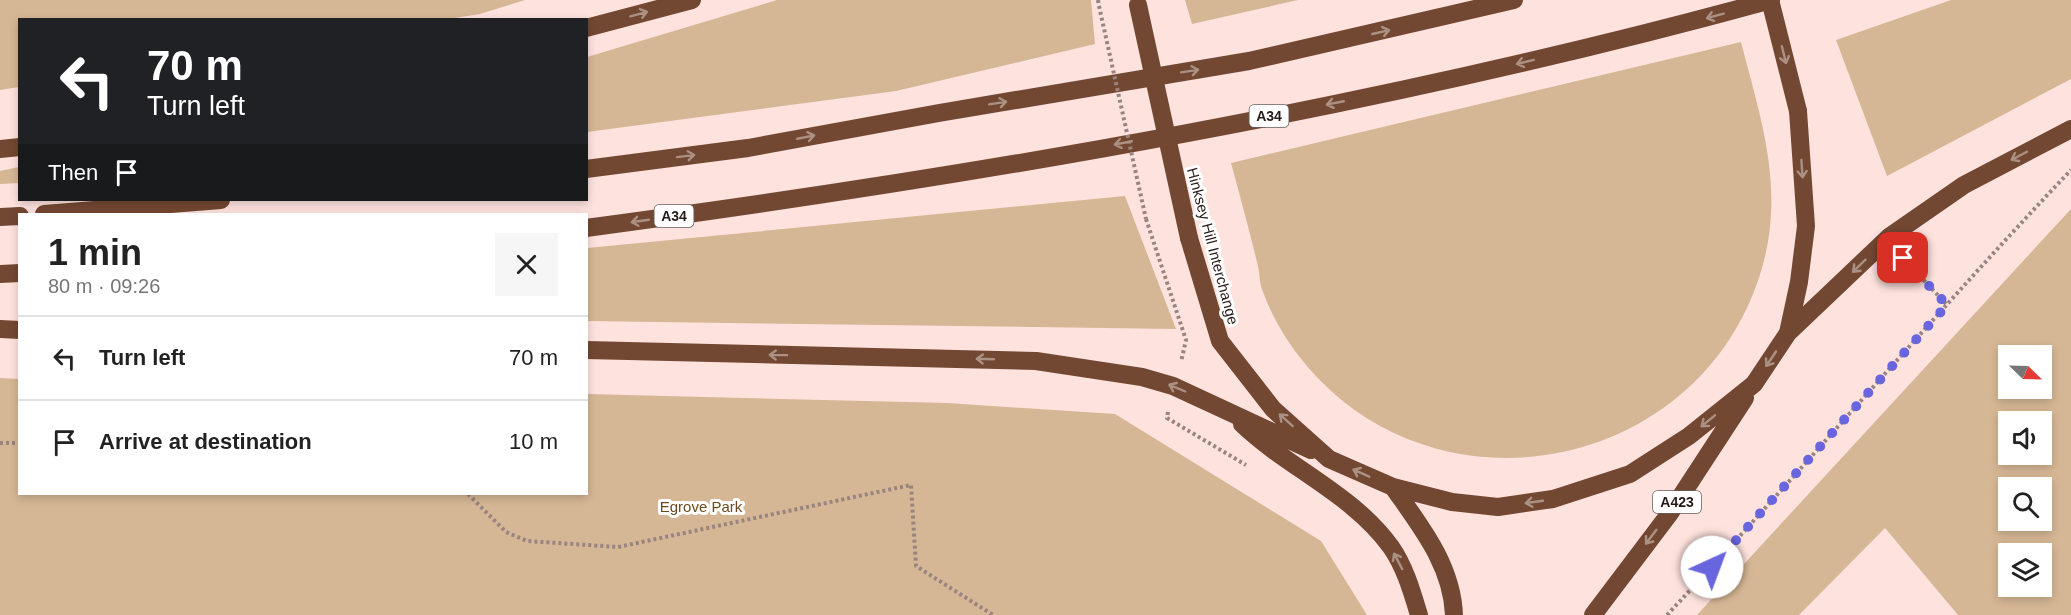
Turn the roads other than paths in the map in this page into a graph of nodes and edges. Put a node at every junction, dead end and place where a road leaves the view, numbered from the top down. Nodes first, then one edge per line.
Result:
1 (692, 0) edge
2 (1514, 0) edge
3 (1771, 0) edge
4 (1137, 2) edge
5 (588, 27) edge
6 (2071, 129) edge
7 (18, 147) edge
8 (0, 149) edge
9 (588, 169) edge
10 (208, 201) edge
11 (57, 213) edge
12 (18, 216) edge
13 (0, 217) edge
14 (588, 228) edge
15 (18, 273) edge
16 (0, 274) edge
17 (0, 329) edge
18 (18, 330) edge
19 (1788, 333) junction
20 (588, 350) edge
21 (1754, 384) junction
22 (1230, 413) junction
23 (1329, 459) junction
24 (1393, 488) junction
25 (1419, 615) edge
26 (1454, 615) edge
27 (1593, 615) edge

5 -> 1 highway
9 -> 2 highway
3 -> 14 highway, A34
3 -> 19 highway, Hinksey Hill Interchange, bridge
23 -> 4 highway, Hinksey Hill Interchange, bridge
6 -> 19 highway
7 - 8 highway
10 - 11 highway
12 - 13 highway
15 - 16 highway
17 - 18 highway
19 -> 21 highway, Hinksey Hill Interchange
22 -> 20 highway
21 -> 24 highway, Hinksey Hill Interchange
21 -> 27 highway, A423
22 - 23 highway
25 -> 22 highway
24 -> 23 highway, Hinksey Hill Interchange
24 - 26 highway

